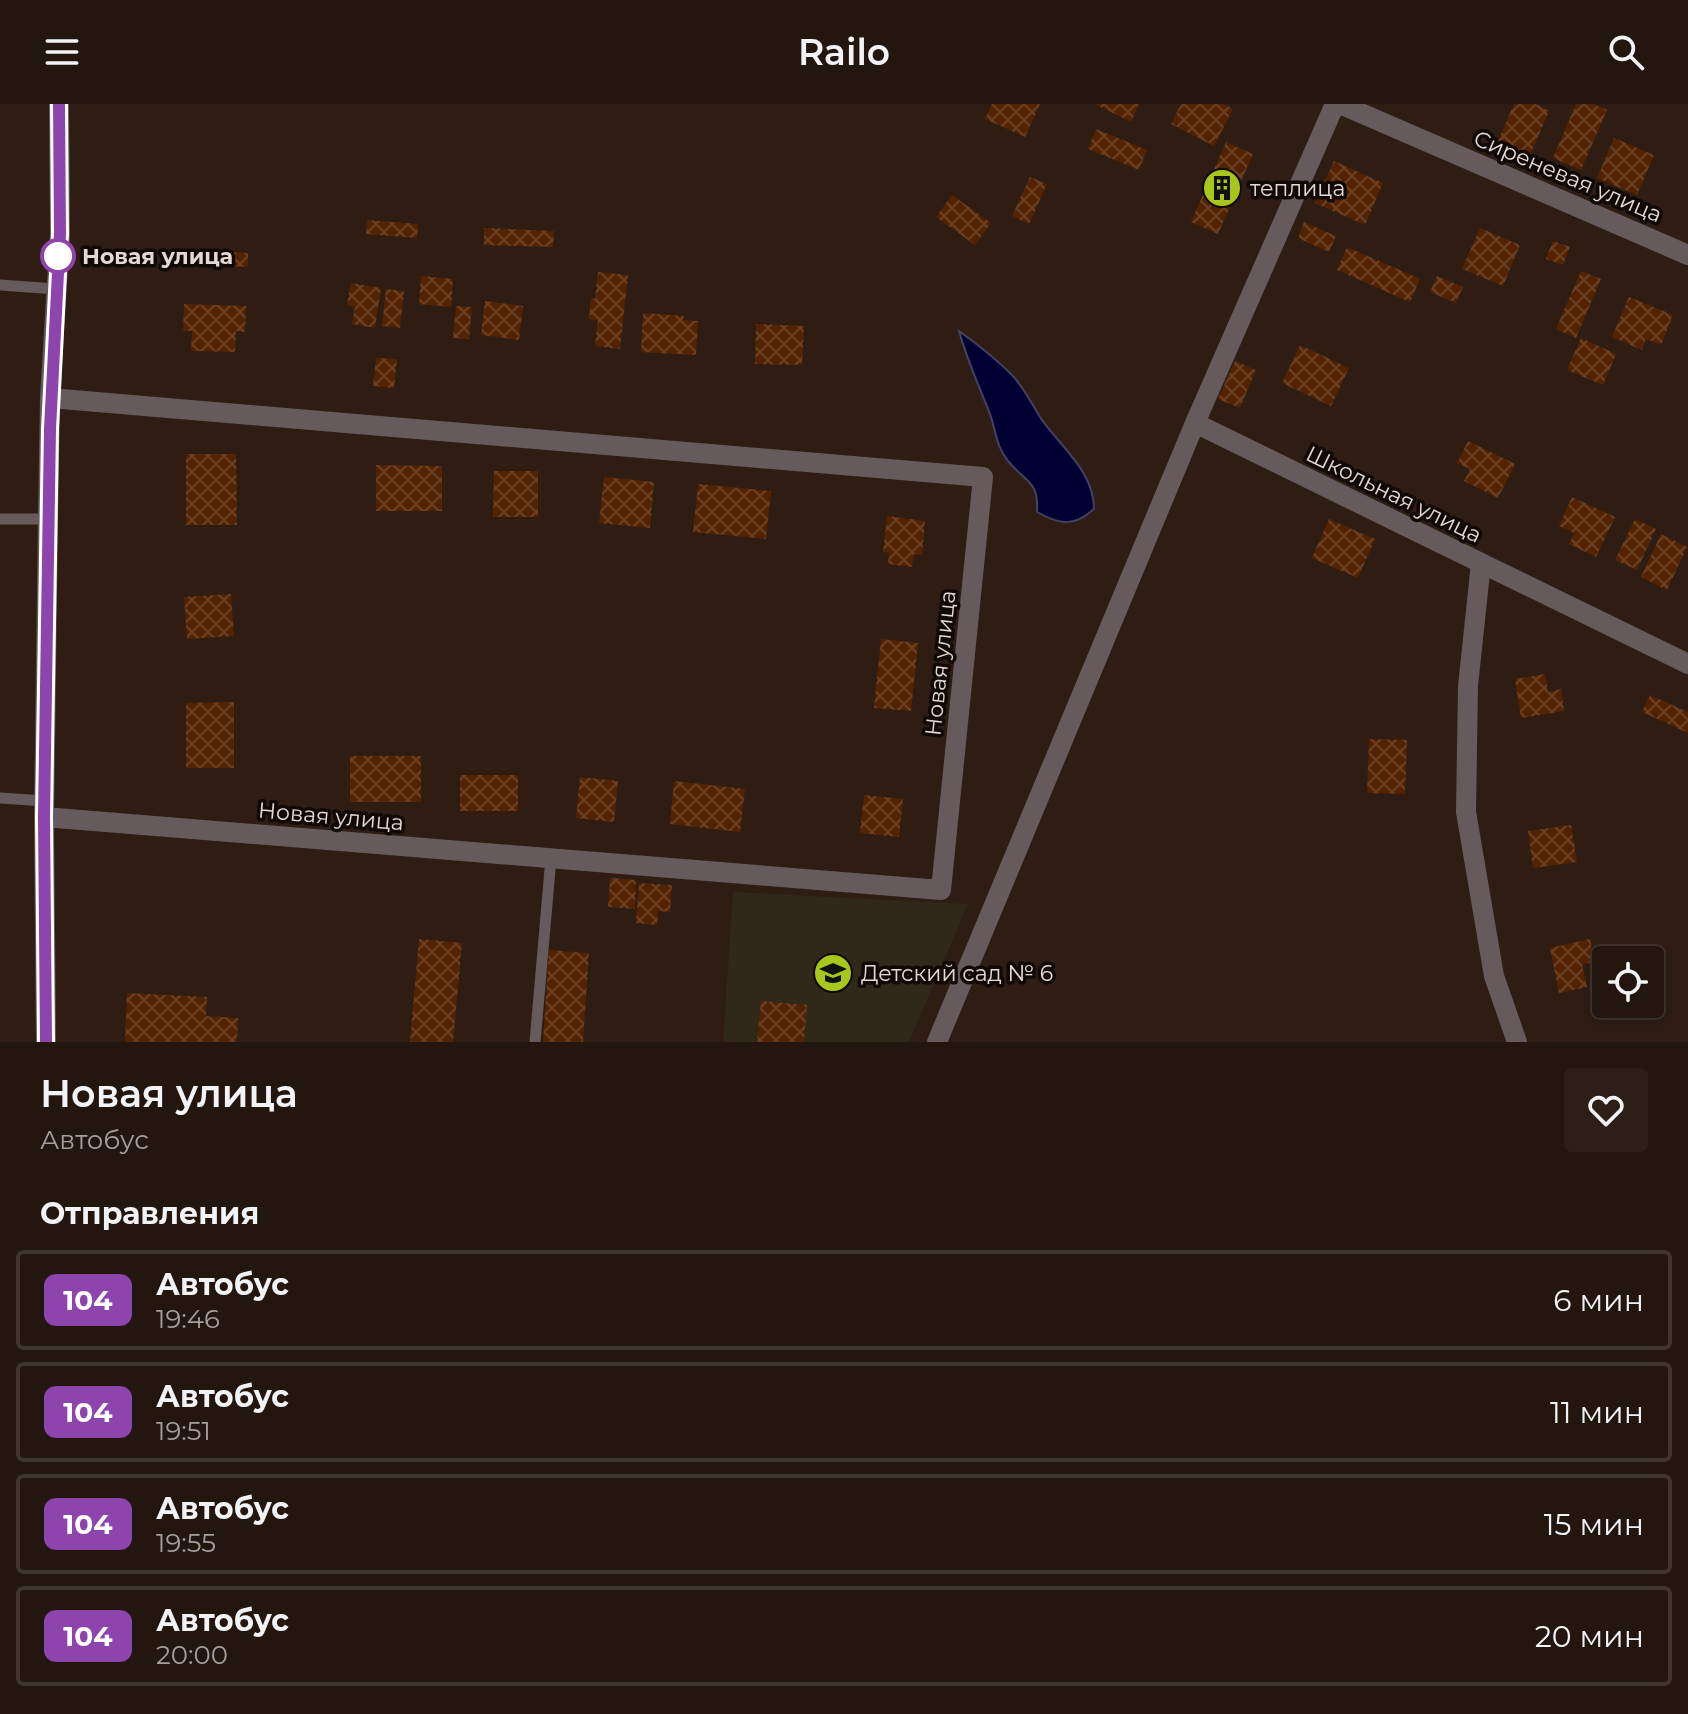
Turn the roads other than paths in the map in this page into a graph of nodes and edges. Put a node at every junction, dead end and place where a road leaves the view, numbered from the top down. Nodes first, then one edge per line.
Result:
1 (59, 104) edge
2 (1338, 104) edge
3 (1688, 255) edge
4 (0, 285) edge
5 (56, 289) junction
6 (50, 398) junction
7 (1195, 423) junction
8 (0, 519) edge
9 (48, 519) junction
10 (1481, 563) junction
11 (1688, 664) edge
12 (0, 798) edge
13 (44, 809) junction
14 (551, 858) junction
15 (46, 1042) edge
16 (535, 1042) edge
17 (937, 1042) edge
18 (1517, 1042) edge

1 - 5 street
2 - 3 street, Сиреневая улица
2 - 7 street
4 - 5 lane
5 - 6 street
6 - 9 street
6 - 14 street, Новая улица
7 - 10 street, Школьная улица
7 - 17 street
8 - 9 lane
9 - 13 street
10 - 11 street
10 - 18 street, Школьная улица
12 - 13 lane
13 - 14 street, Новая улица
13 - 15 street
14 - 16 lane

